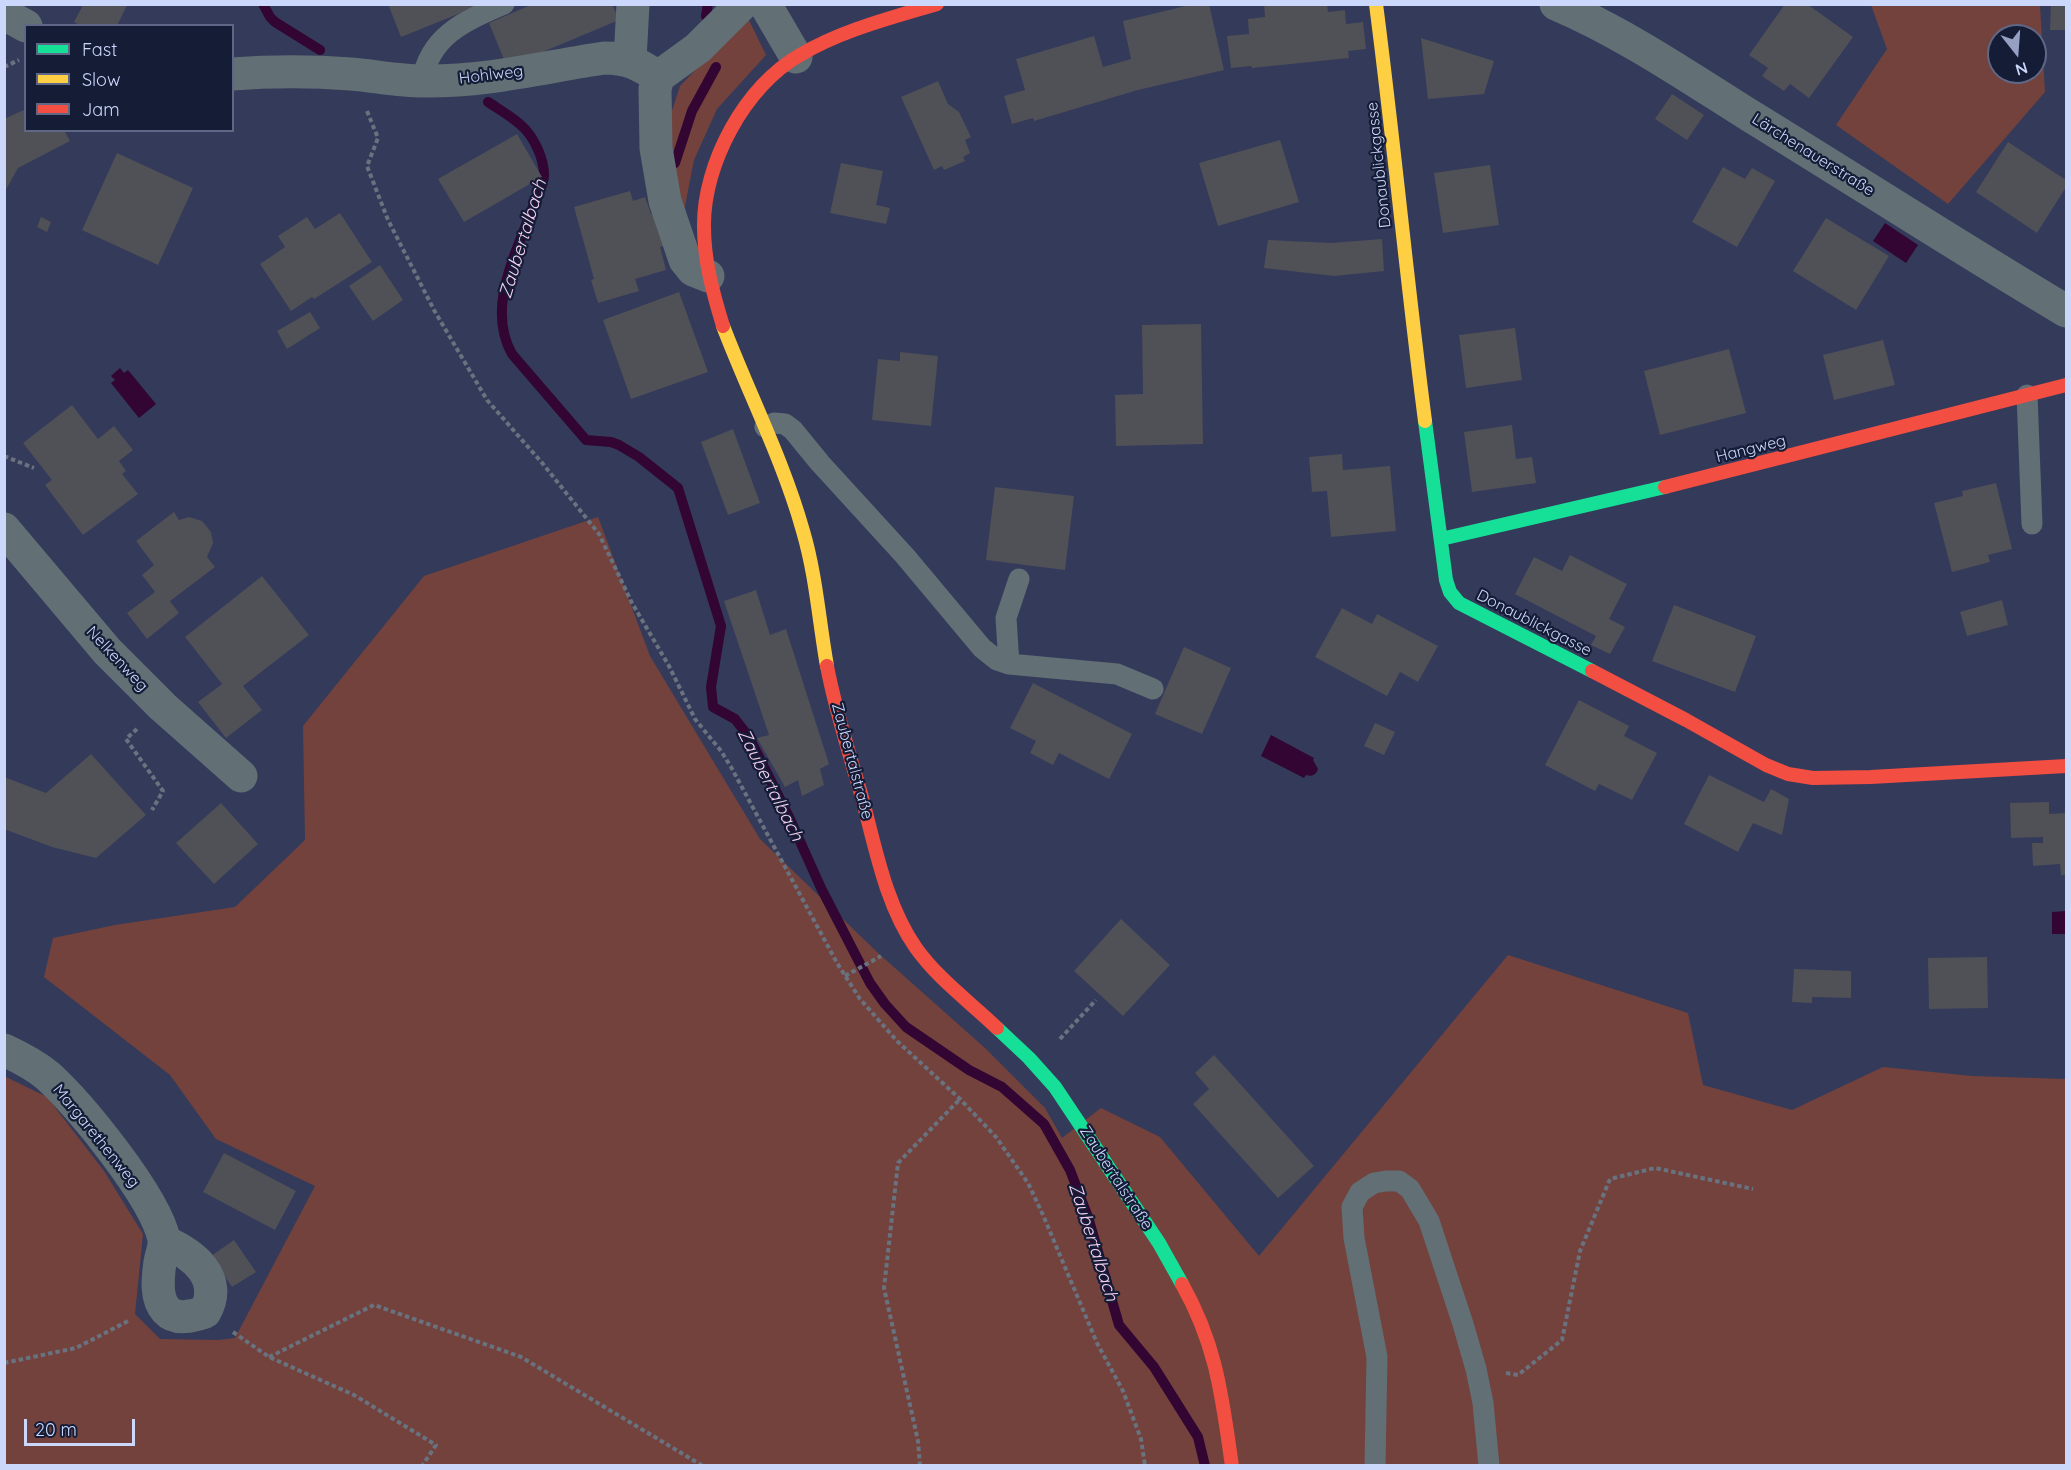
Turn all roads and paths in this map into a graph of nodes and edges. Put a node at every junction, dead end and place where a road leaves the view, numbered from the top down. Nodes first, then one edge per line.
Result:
1 (504, 4) edge
2 (633, 4) edge
3 (742, 4) edge
4 (765, 4) edge
5 (937, 4) edge
6 (1376, 4) edge
7 (1556, 4) edge
8 (4, 14) edge
9 (24, 25) edge
10 (796, 57) junction
11 (630, 60) junction
12 (234, 74) edge
13 (352, 74) junction
14 (658, 77) junction
15 (422, 81) junction
16 (708, 276) junction
17 (2067, 311) edge
18 (2067, 385) edge
19 (2027, 395) junction
20 (765, 427) junction
21 (4, 456) edge
22 (34, 468) dead end
23 (2032, 524) dead end
24 (4, 529) edge
25 (1441, 539) junction
26 (1019, 579) dead end
27 (1009, 664) junction
28 (1153, 689) dead end
29 (163, 707) junction
30 (2067, 766) edge
31 (242, 776) dead end
32 (152, 810) dead end
33 (888, 951) dead end
34 (845, 976) junction
35 (1096, 1000) dead end
36 (4, 1050) edge
37 (1036, 1065) junction
38 (960, 1099) junction
39 (1754, 1189) dead end
40 (165, 1242) junction
41 (162, 1303) junction
42 (205, 1312) junction
43 (269, 1357) junction
44 (4, 1364) edge
45 (1476, 1369) junction
46 (422, 1466) edge
47 (703, 1466) edge
48 (920, 1466) edge
49 (1145, 1466) edge
50 (1232, 1466) edge
51 (1375, 1466) edge
52 (1489, 1466) edge

1 - 15 lane
2 - 11 street
3 - 14 street
4 - 10 street
5 - 10 street
6 - 25 street, Donaublickgasse
7 - 17 street, Lärchenauerstraße
8 - 9 street
10 - 16 street, Zaubertalstraße
11 - 14 street, Hohlweg
11 - 15 street, Hohlweg
12 - 13 street, Hohlweg
13 - 15 street, Hohlweg
13 - 34 path
14 - 16 street
16 - 20 street, Zaubertalstraße
18 - 19 street, Hangweg
19 - 23 lane
19 - 25 street, Hangweg
20 - 27 lane
20 - 37 street, Zaubertalstraße
21 - 22 path
24 - 29 street, Nelkenweg
25 - 30 street, Donaublickgasse
26 - 27 lane
27 - 28 lane
29 - 31 street, Nelkenweg
29 - 32 path
33 - 34 path
34 - 38 path
35 - 37 path
36 - 40 street, Margarethenweg
37 - 50 street, Zaubertalstraße
38 - 48 path
38 - 49 path
39 - 45 path
40 - 41 street
40 - 42 street
41 - 42 street
41 - 44 path
42 - 43 path
43 - 46 path
43 - 47 path
45 - 51 lane
45 - 52 lane

